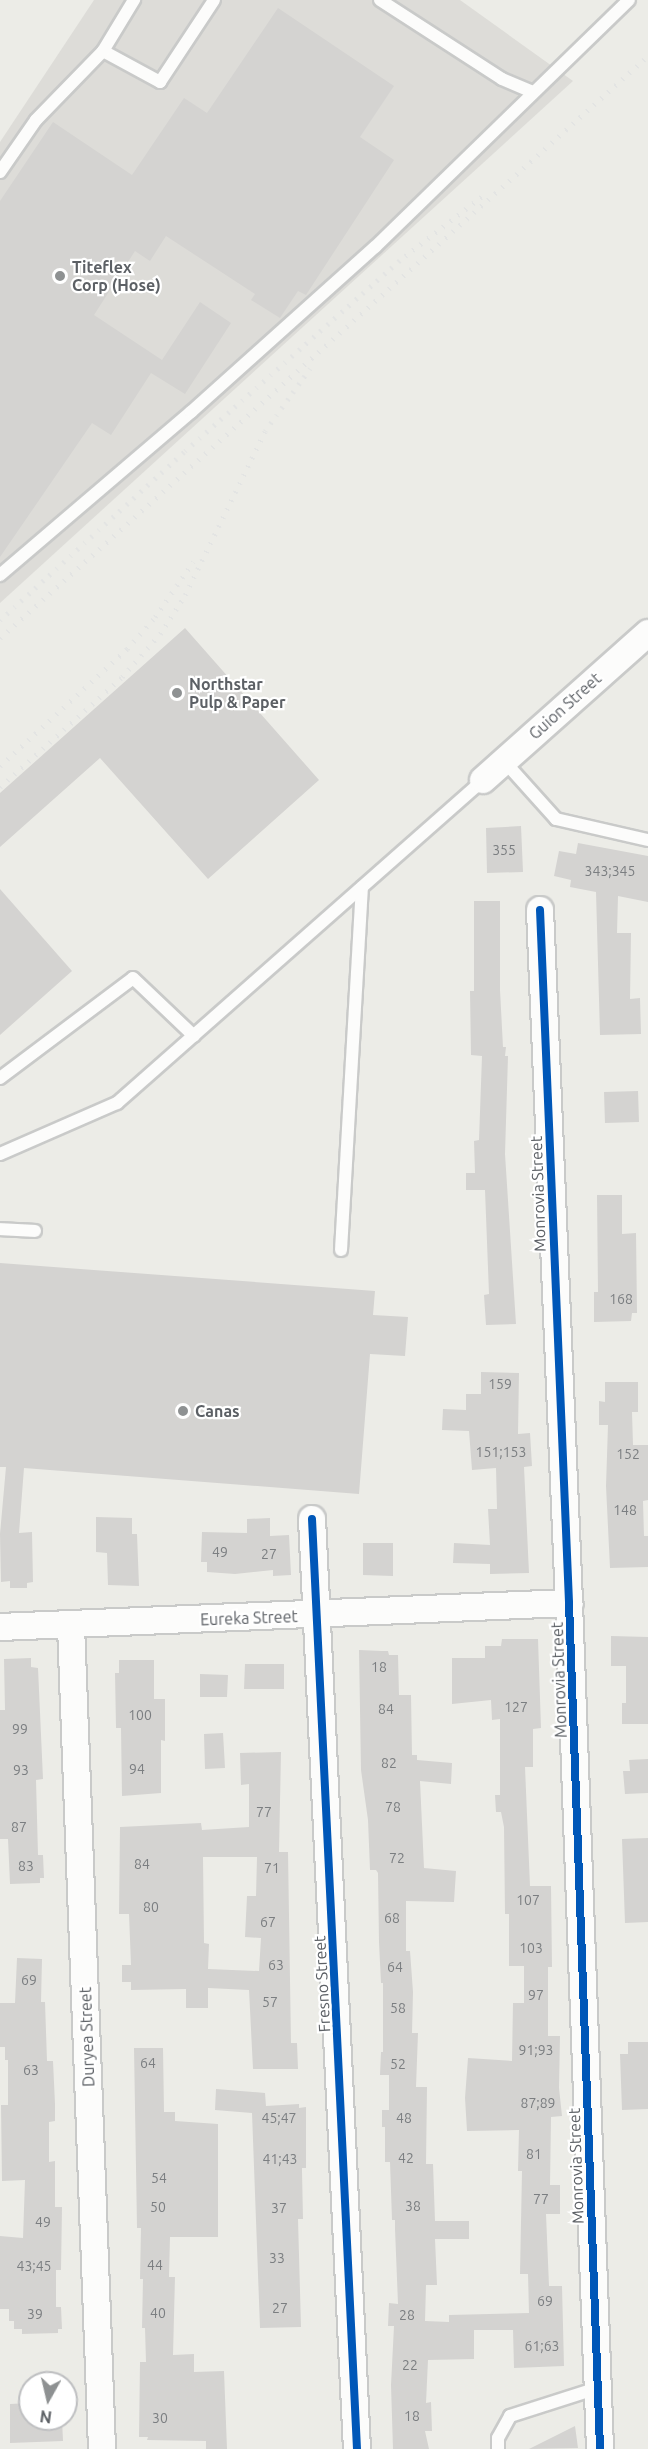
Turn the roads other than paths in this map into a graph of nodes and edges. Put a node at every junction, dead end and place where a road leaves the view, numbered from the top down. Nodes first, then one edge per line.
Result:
1 (134, 0) edge
2 (214, 0) edge
3 (380, 0) edge
4 (629, 0) edge
5 (103, 51) junction
6 (531, 92) junction
7 (0, 172) edge
8 (0, 575) edge
9 (648, 633) edge
10 (504, 761) junction
11 (483, 780) joint
12 (648, 840) edge
13 (362, 888) junction
14 (540, 910) dead end
15 (194, 1036) junction
16 (0, 1078) edge
17 (2, 1150) edge
18 (0, 1229) edge
19 (35, 1231) dead end
20 (341, 1250) dead end
21 (312, 1519) dead end
22 (569, 1603) junction
23 (318, 1615) junction
24 (71, 1626) junction
25 (0, 1627) edge
26 (598, 2388) junction
27 (102, 2449) edge
28 (357, 2449) edge
29 (498, 2449) edge
30 (600, 2449) edge

1 - 5 lane
2 - 5 lane
3 - 6 lane
4 - 6 lane
5 - 7 lane
6 - 8 lane
9 - 10 street, Guion Street
10 - 11 street, Guion Street
10 - 12 lane
11 - 13 lane
13 - 15 lane
13 - 20 lane
14 - 22 street, Monrovia Street
15 - 16 lane
15 - 17 lane
18 - 19 lane
21 - 23 street, Fresno Street
22 - 23 street, Eureka Street
22 - 26 street, Monrovia Street
23 - 24 street, Eureka Street
23 - 28 street, Fresno Street
24 - 25 street, Eureka Street
24 - 27 street, Duryea Street
26 - 29 lane
26 - 30 street, Monrovia Street

